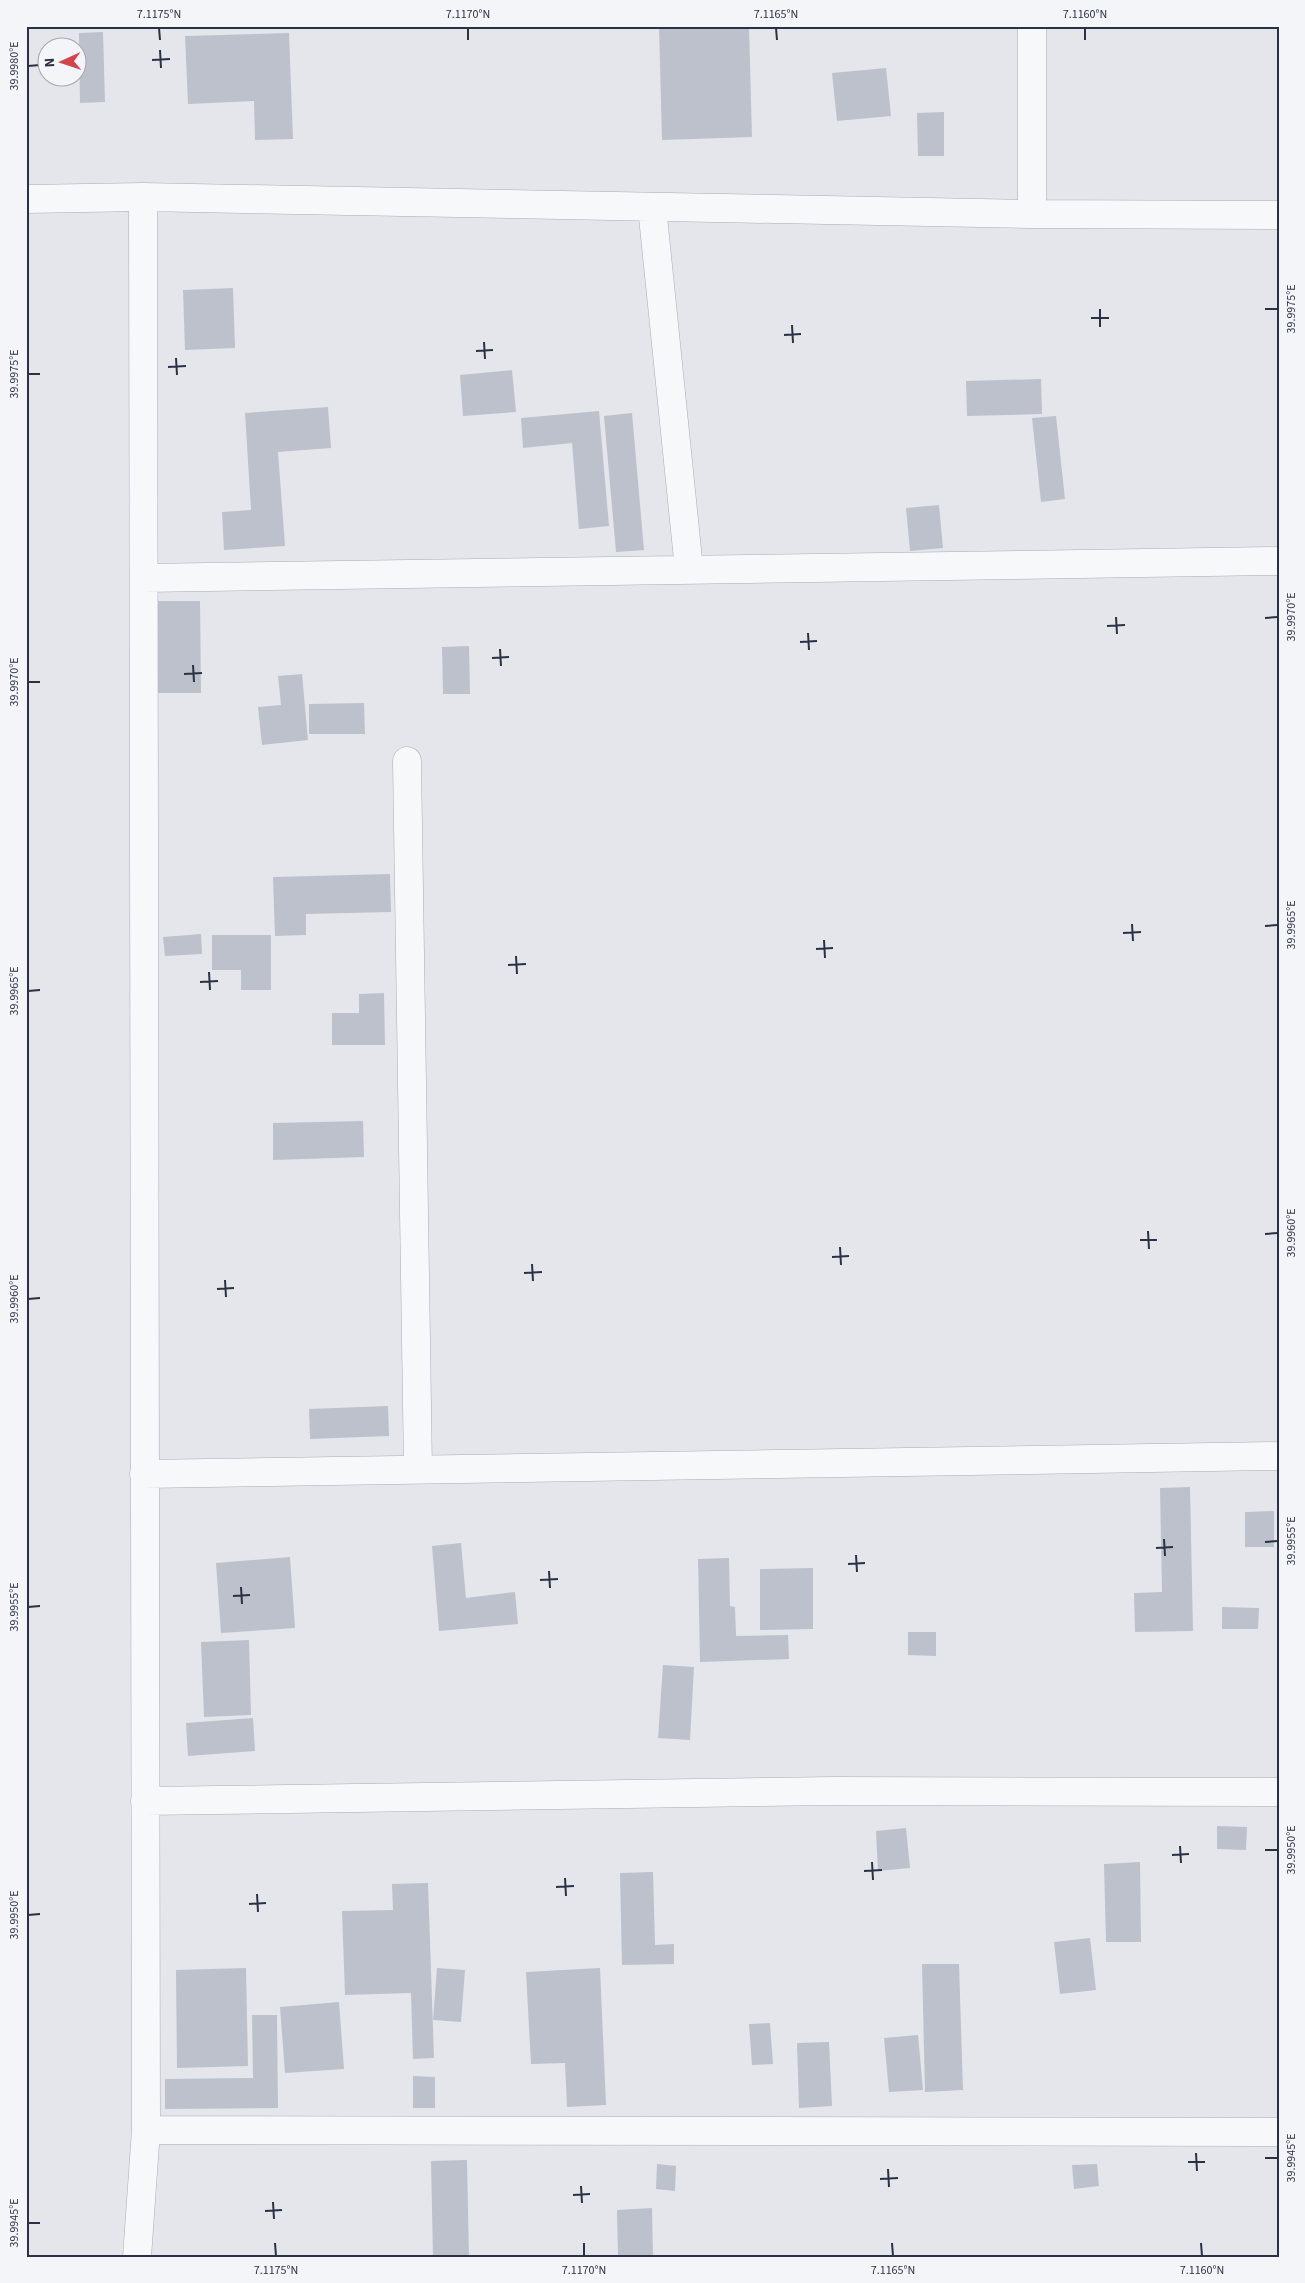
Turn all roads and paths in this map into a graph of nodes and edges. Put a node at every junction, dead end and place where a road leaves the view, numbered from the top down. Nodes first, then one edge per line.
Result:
1 (1032, 26) edge
2 (143, 198) junction
3 (26, 199) edge
4 (652, 207) junction
5 (1032, 214) junction
6 (1279, 215) edge
7 (1279, 561) edge
8 (689, 570) junction
9 (144, 578) junction
10 (407, 760) dead end
11 (1279, 1456) edge
12 (418, 1469) junction
13 (144, 1474) junction
14 (1279, 1792) edge
15 (145, 1801) junction
16 (146, 2130) junction
17 (1279, 2132) edge
18 (137, 2257) edge

1 - 5 street
2 - 3 street
2 - 4 street
2 - 9 street
4 - 5 street
4 - 8 street
5 - 6 street
7 - 8 street
8 - 9 street
9 - 13 street
10 - 12 street
11 - 12 street
12 - 13 street
13 - 15 street
14 - 15 street
15 - 16 street
16 - 17 street
16 - 18 street

